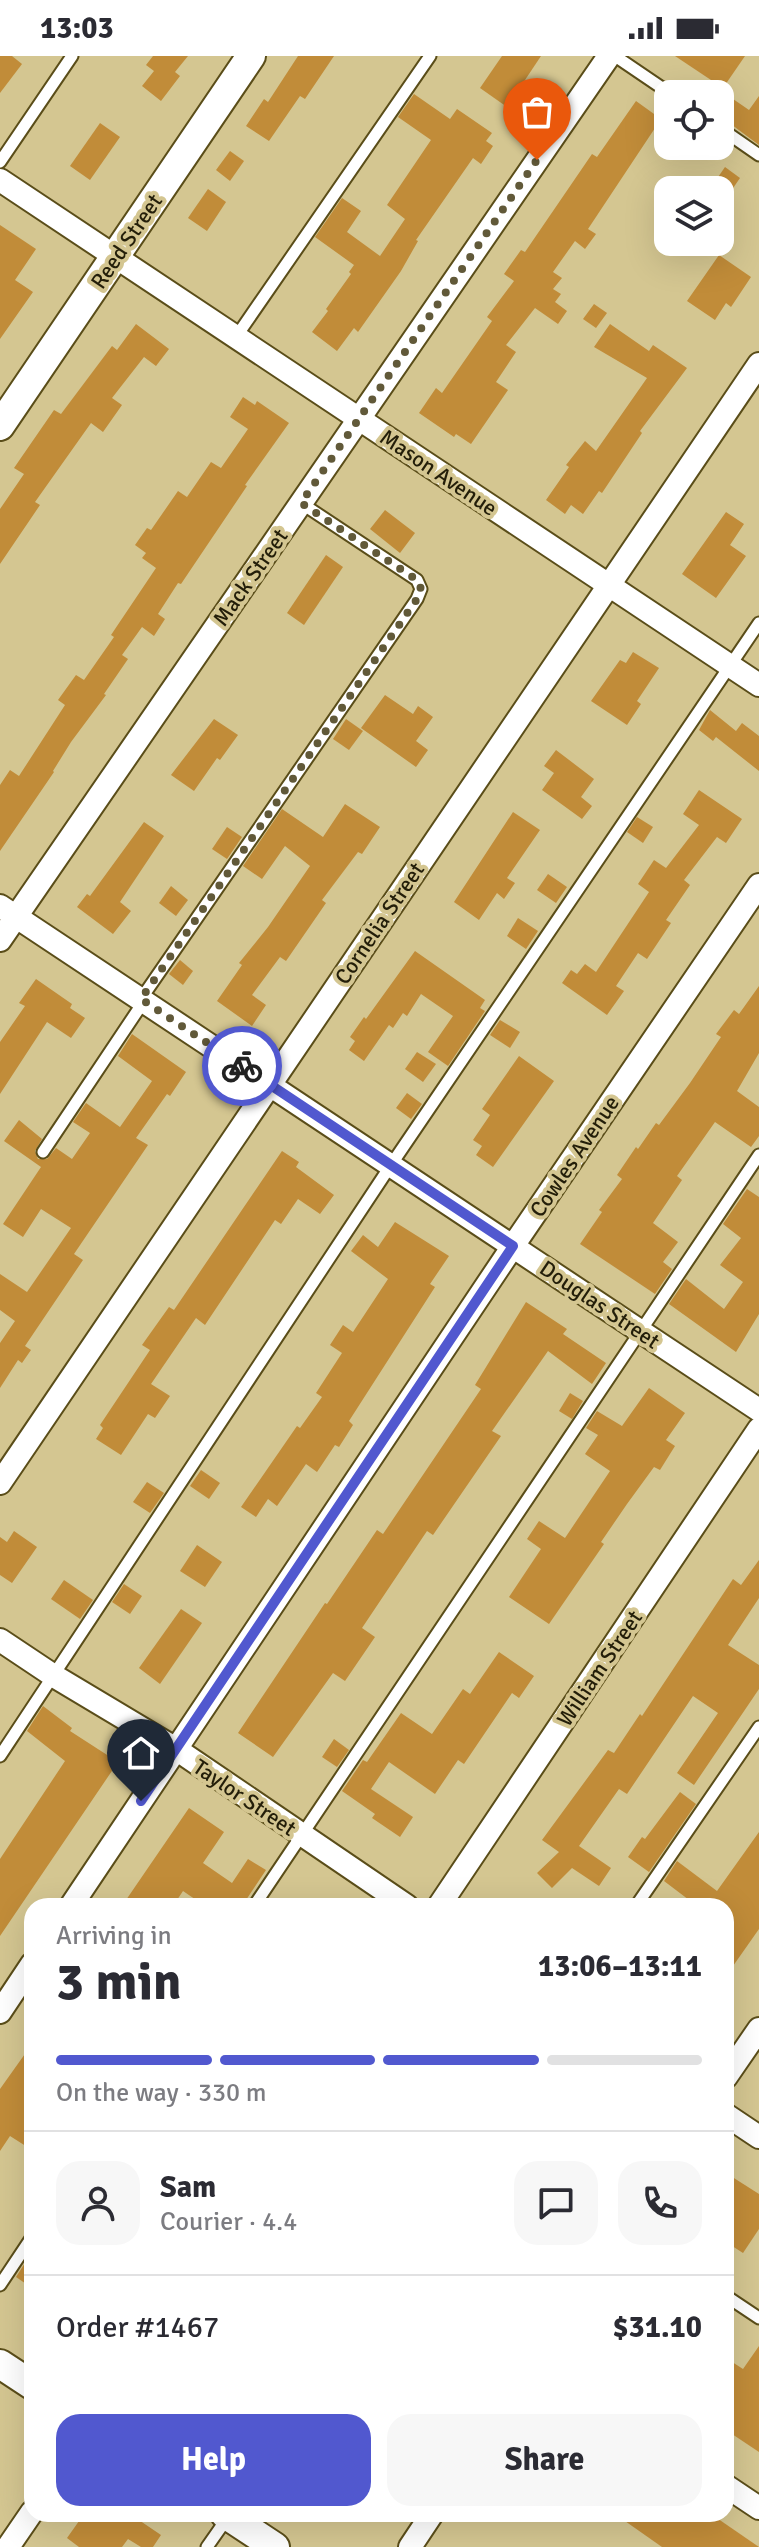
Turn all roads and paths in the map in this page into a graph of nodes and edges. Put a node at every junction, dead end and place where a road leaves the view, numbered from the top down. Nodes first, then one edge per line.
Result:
1 (72, 56) edge
2 (251, 56) edge
3 (430, 56) edge
4 (609, 56) edge
5 (615, 56) edge
6 (654, 82) edge
7 (734, 138) edge
8 (759, 155) edge
9 (0, 162) edge
10 (0, 180) edge
11 (115, 256) junction
12 (236, 337) junction
13 (759, 364) edge
14 (359, 419) junction
15 (0, 426) edge
16 (301, 503) junction
17 (608, 585) junction
18 (759, 623) edge
19 (730, 666) junction
20 (759, 685) edge
21 (759, 885) edge
22 (8, 911) edge
23 (0, 940) edge
24 (143, 1000) junction
25 (269, 1084) junction
26 (43, 1152) dead end
27 (759, 1155) edge
28 (391, 1165) junction
29 (513, 1246) junction
30 (640, 1331) junction
31 (759, 1410) edge
32 (759, 1429) edge
33 (0, 1483) edge
34 (0, 1640) edge
35 (54, 1676) junction
36 (759, 1727) edge
37 (176, 1749) junction
38 (0, 1756) edge
39 (302, 1835) junction
40 (76, 1898) edge
41 (259, 1898) edge
42 (395, 1898) edge
43 (444, 1898) edge
44 (641, 1898) edge
45 (24, 1976) edge
46 (0, 2012) edge
47 (759, 2029) edge
48 (734, 2065) edge
49 (734, 2120) edge
50 (759, 2137) edge
51 (24, 2249) edge
52 (0, 2285) edge
53 (734, 2301) edge
54 (759, 2318) edge
55 (0, 2364) edge
56 (24, 2380) edge
57 (734, 2491) edge
58 (759, 2508) edge
59 (25, 2522) edge
60 (223, 2522) edge
61 (238, 2522) edge
62 (427, 2522) edge
63 (8, 2547) edge
64 (207, 2547) edge
65 (275, 2547) edge
66 (410, 2547) edge

1 - 9 lane
2 - 11 street, Reed Street
3 - 12 lane
4 - 14 street, Mack Street
5 - 6 lane
7 - 8 lane
10 - 11 street, Mason Avenue
11 - 12 street, Mason Avenue
11 - 15 street, Reed Street
12 - 14 street, Mason Avenue
13 - 17 street, Cornelia Street
14 - 16 street, Mack Street
14 - 17 street, Mason Avenue
16 - 22 street, Mack Street
16 - 24 lane
17 - 19 street, Mason Avenue
17 - 25 street, Cornelia Street
18 - 19 lane
19 - 20 street, Mason Avenue
19 - 28 lane
21 - 29 street, Cowles Avenue
22 - 23 street, Mack Street
22 - 24 street, Douglas Street
24 - 25 street, Douglas Street
24 - 26 lane
25 - 28 street, Douglas Street
25 - 33 street, Cornelia Street
27 - 30 lane
28 - 29 street, Douglas Street
28 - 35 lane
29 - 30 street, Douglas Street
29 - 37 street, Cowles Avenue
30 - 31 street, Douglas Street
30 - 39 lane
32 - 43 street, William Street
34 - 35 street, Taylor Street
35 - 37 street, Taylor Street
35 - 38 lane
36 - 44 lane
37 - 39 street, Taylor Street
37 - 40 street, Cowles Avenue
39 - 41 lane
39 - 42 street, Taylor Street
45 - 46 street
47 - 48 street
49 - 50 street
51 - 52 lane
53 - 54 lane
55 - 56 street
57 - 58 street
59 - 63 street
60 - 64 lane
61 - 65 street
62 - 66 street

